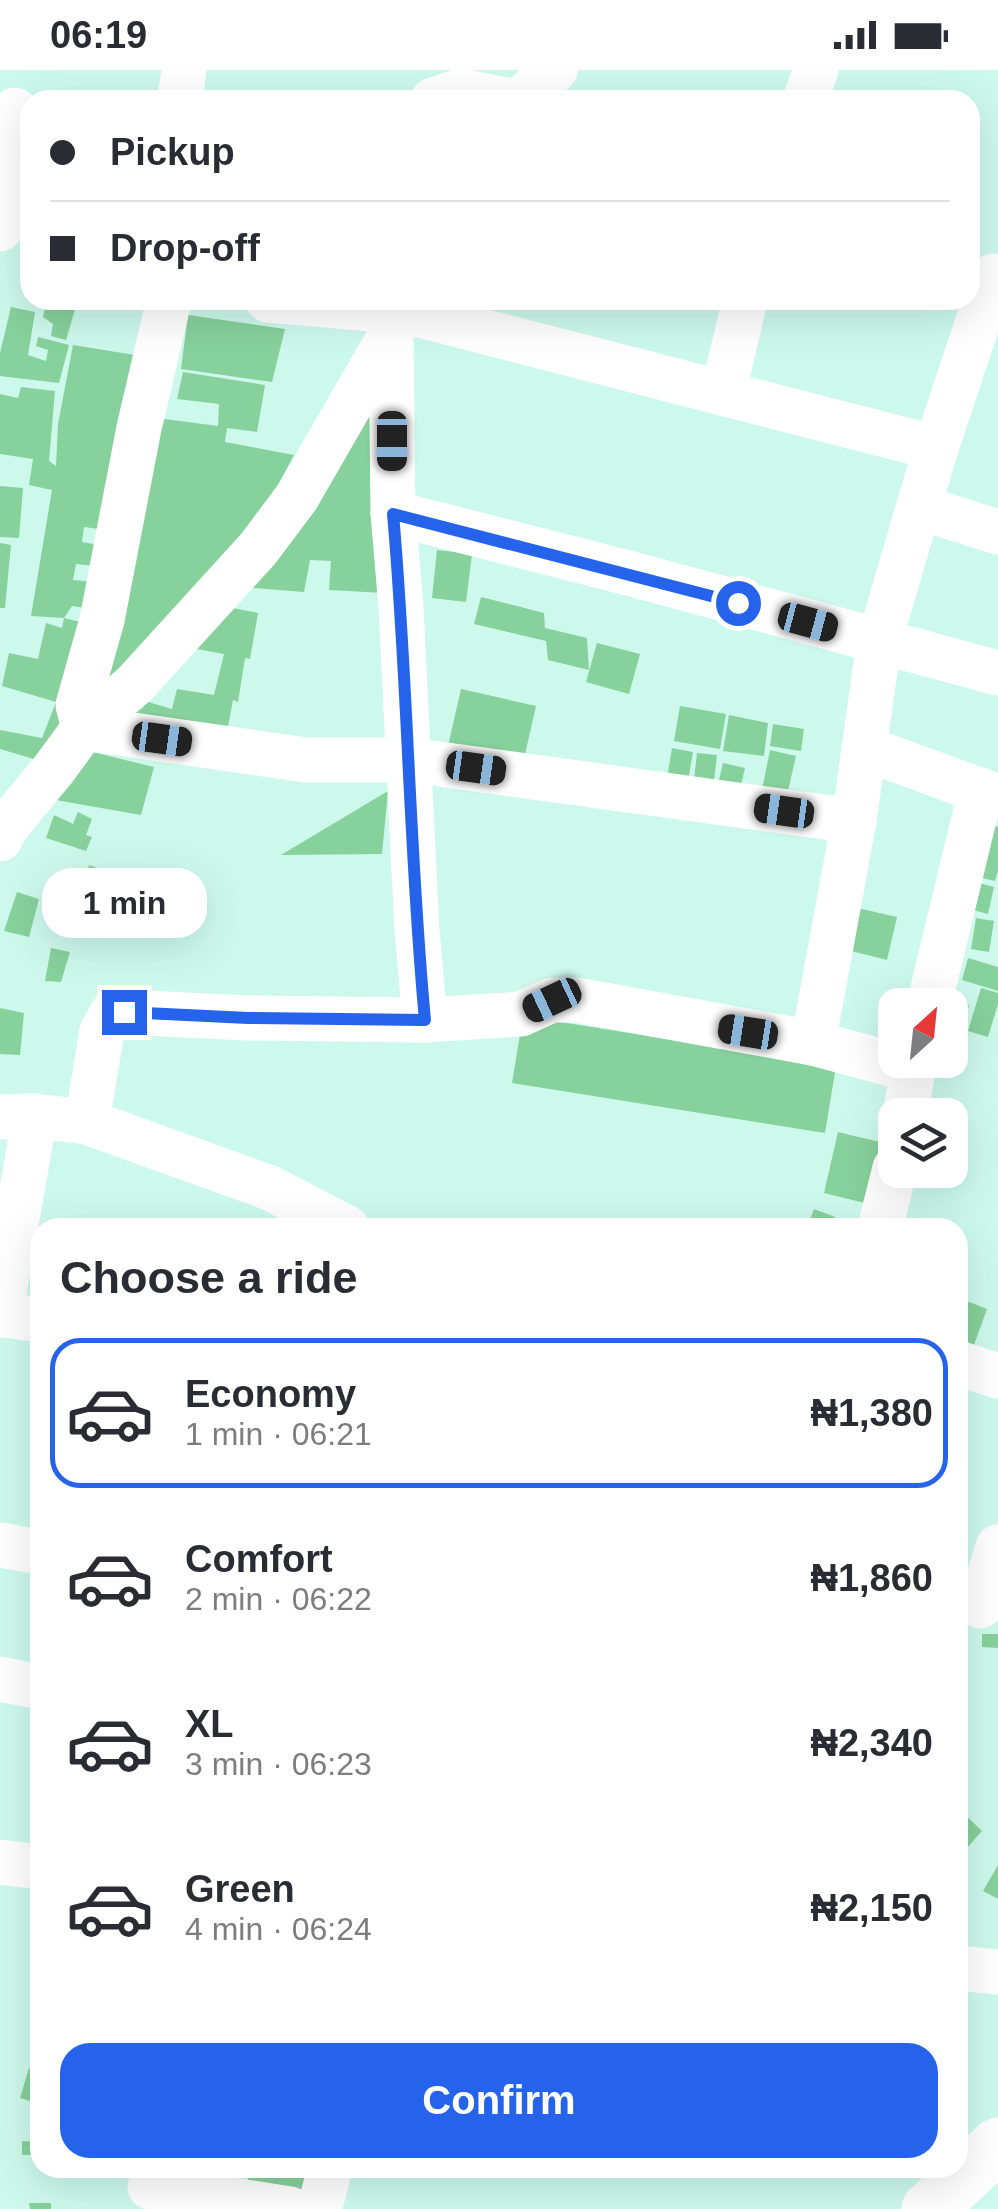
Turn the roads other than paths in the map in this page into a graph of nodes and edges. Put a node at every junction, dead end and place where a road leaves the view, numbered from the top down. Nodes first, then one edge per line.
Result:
1 (555, 70) edge
2 (530, 90) edge
3 (15, 110) edge
4 (0, 229) edge
5 (167, 310) edge
6 (358, 310) edge
7 (743, 310) edge
8 (977, 310) edge
9 (403, 315) edge
10 (723, 393) junction
11 (936, 448) junction
12 (918, 506) junction
13 (393, 514) junction
14 (998, 532) edge
15 (879, 642) junction
16 (998, 673) edge
17 (84, 728) junction
18 (864, 748) junction
19 (410, 760) junction
20 (989, 794) edge
21 (854, 821) junction
22 (0, 839) edge
23 (935, 988) edge
24 (425, 1020) junction
25 (813, 1043) junction
26 (878, 1057) edge
27 (18, 1117) edge
28 (86, 1122) junction
29 (890, 1188) edge
30 (328, 1218) edge
31 (882, 1218) edge
32 (0, 1315) edge
33 (30, 1319) edge
34 (968, 1366) edge
35 (998, 1376) edge
36 (0, 1545) edge
37 (998, 1547) edge
38 (30, 1550) edge
39 (979, 1606) edge
40 (0, 1679) edge
41 (30, 1685) edge
42 (0, 1862) edge
43 (30, 1866) edge
44 (968, 1969) edge
45 (998, 1972) edge
46 (998, 2145) edge
47 (968, 2173) edge
48 (327, 2178) edge
49 (962, 2178) edge
50 (151, 2188) edge
51 (290, 2209) edge
52 (316, 2209) edge
53 (929, 2209) edge

1 - 2 street
3 - 4 street
5 - 17 street
6 - 9 street
7 - 10 street
8 - 11 street
9 - 10 street
9 - 13 street
9 - 17 street
10 - 11 street
11 - 12 street
12 - 14 street
12 - 15 street
13 - 15 street
13 - 19 street
15 - 16 street
15 - 18 street
17 - 19 street
17 - 22 street
18 - 20 street
18 - 21 street
19 - 21 street
19 - 24 street
20 - 23 street
21 - 25 street
24 - 25 street
24 - 28 street
25 - 26 street
27 - 28 street
27 - 32 street
28 - 30 street
29 - 31 street
32 - 33 street
34 - 35 street
36 - 38 street
37 - 39 street
40 - 41 street
42 - 43 street
44 - 45 street
46 - 47 main road
48 - 52 street
49 - 53 main road
50 - 51 street

